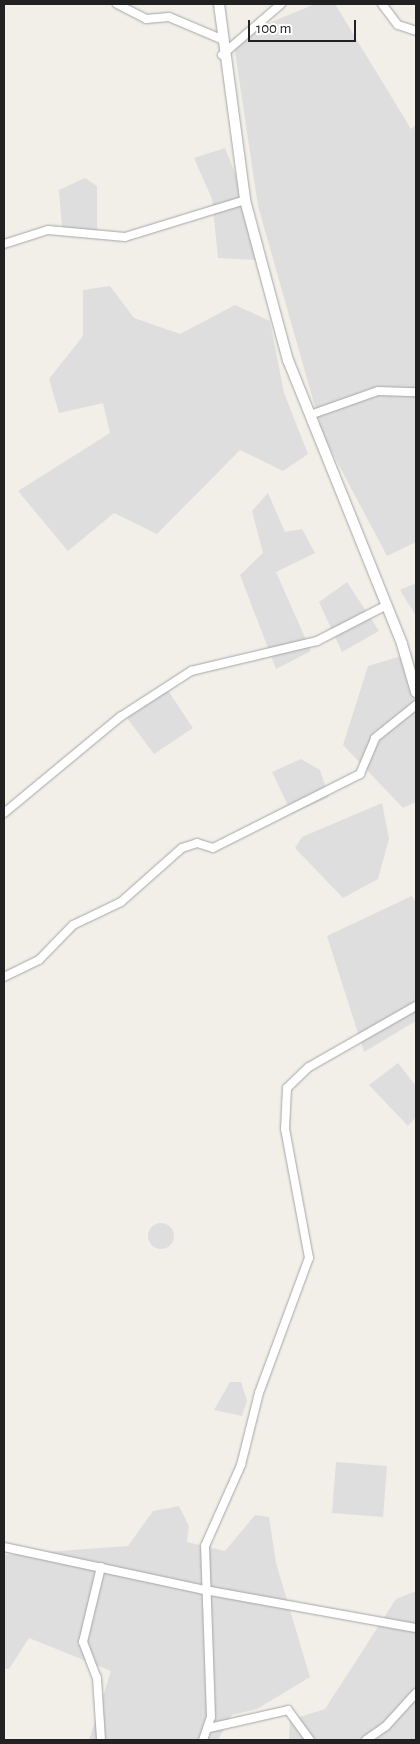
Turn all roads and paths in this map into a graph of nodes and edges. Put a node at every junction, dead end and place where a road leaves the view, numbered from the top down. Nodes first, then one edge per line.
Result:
1 (117, 4) edge
2 (219, 4) edge
3 (281, 4) edge
4 (382, 4) edge
5 (416, 31) edge
6 (221, 39) junction
7 (222, 55) junction
8 (245, 200) junction
9 (4, 244) edge
10 (416, 392) edge
11 (310, 414) junction
12 (387, 605) junction
13 (412, 661) edge
14 (416, 692) edge
15 (416, 705) edge
16 (4, 813) edge
17 (4, 977) edge
18 (416, 1006) edge
19 (4, 1547) edge
20 (101, 1567) junction
21 (210, 1591) junction
22 (416, 1628) edge
23 (416, 1693) edge
24 (209, 1728) junction
25 (101, 1740) edge
26 (203, 1740) edge
27 (310, 1740) edge
28 (366, 1740) edge

1 - 6 street
2 - 6 street
3 - 7 street
4 - 5 street
6 - 7 street
7 - 8 street
8 - 9 street
8 - 11 street
10 - 11 street
11 - 12 street
12 - 13 street
12 - 16 street
13 - 14 street
15 - 17 street
18 - 21 street
19 - 20 street
20 - 21 street
20 - 25 street
21 - 22 street
21 - 24 street
23 - 28 street
24 - 26 street
24 - 27 street

